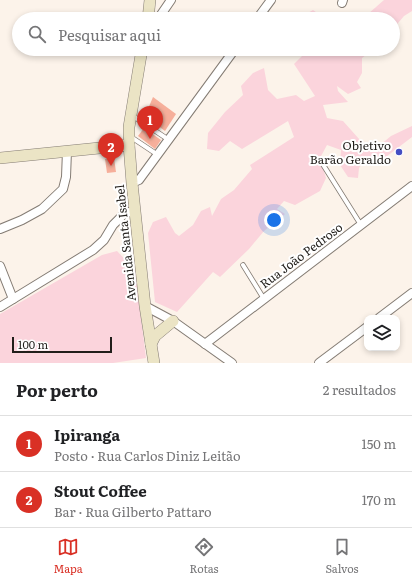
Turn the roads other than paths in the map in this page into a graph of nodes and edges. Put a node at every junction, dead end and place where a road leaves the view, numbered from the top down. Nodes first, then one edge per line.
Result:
1 (150, 0) edge
2 (171, 0) edge
3 (271, 0) edge
4 (149, 12) edge
5 (163, 12) edge
6 (262, 12) edge
7 (141, 56) edge
8 (230, 56) edge
9 (131, 115) junction
10 (129, 140) junction
11 (169, 140) junction
12 (67, 151) junction
13 (158, 155) junction
14 (0, 158) edge
15 (322, 163) dead end
16 (132, 184) junction
17 (412, 186) edge
18 (135, 211) junction
19 (361, 224) junction
20 (0, 229) edge
21 (243, 265) dead end
22 (0, 266) edge
23 (412, 293) edge
24 (13, 299) junction
25 (264, 299) junction
26 (145, 306) junction
27 (0, 307) edge
28 (383, 315) edge
29 (173, 322) junction
30 (364, 329) edge
31 (151, 344) junction
32 (205, 344) junction
33 (154, 363) edge
34 (232, 363) edge
35 (319, 363) edge

1 - 4 main road
2 - 5 street
3 - 6 street
7 - 9 main road, Avenida Santa Isabel
8 - 11 street
9 - 10 main road, Avenida Santa Isabel
9 - 11 lane
10 - 12 main road
10 - 13 lane
10 - 16 main road, Avenida Santa Isabel
11 - 13 street
12 - 14 main road
12 - 20 street
13 - 16 street
15 - 19 lane
16 - 18 main road, Avenida Santa Isabel
17 - 19 street, Rua João Pedroso
18 - 24 street
18 - 26 main road, Avenida Santa Isabel
19 - 25 street, Rua João Pedroso
21 - 25 lane
22 - 24 street
23 - 28 street
24 - 27 street
25 - 32 street, Rua João Pedroso
26 - 29 street
26 - 31 main road, Avenida Santa Isabel
29 - 31 main road
29 - 32 street
30 - 35 street
31 - 33 main road, Avenida Santa Isabel
32 - 34 street

